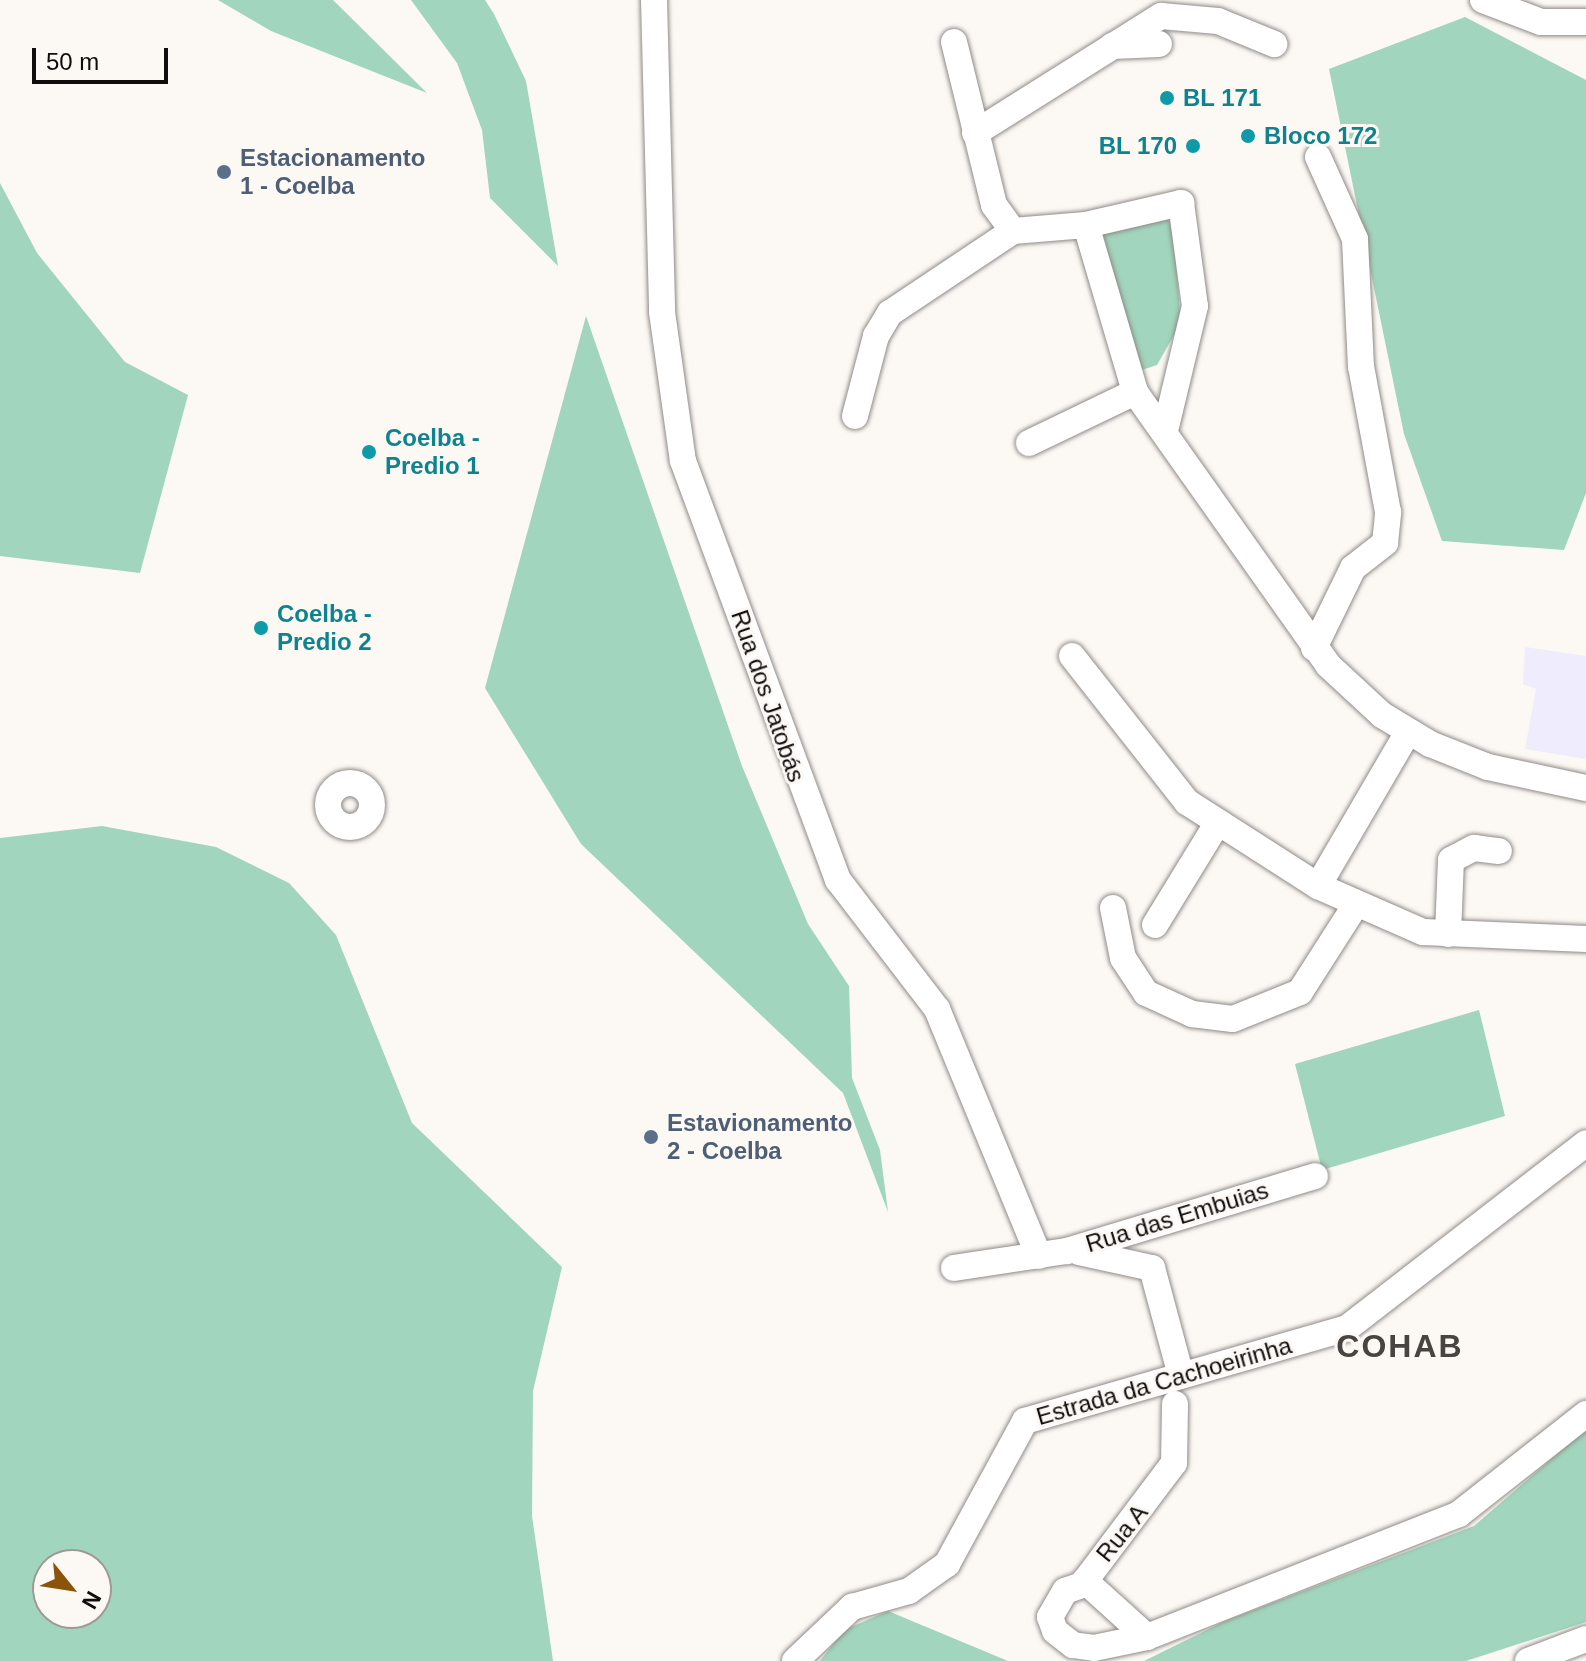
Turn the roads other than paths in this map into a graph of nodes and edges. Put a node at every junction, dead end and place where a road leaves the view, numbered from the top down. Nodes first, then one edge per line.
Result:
1 (654, 0) edge
2 (1483, 0) edge
3 (1586, 22) edge
4 (954, 42) dead end
5 (1159, 44) dead end
6 (1274, 44) dead end
7 (1112, 46) junction
8 (975, 133) junction
9 (1318, 157) dead end
10 (1086, 225) junction
11 (1013, 231) junction
12 (1135, 392) junction
13 (855, 416) dead end
14 (1166, 427) junction
15 (1029, 443) dead end
16 (1314, 648) junction
17 (1072, 656) dead end
18 (1408, 732) junction
19 (1586, 788) edge
20 (1217, 824) junction
21 (1499, 851) dead end
22 (1318, 886) junction
23 (1355, 906) junction
24 (1113, 908) dead end
25 (1155, 925) dead end
26 (1448, 934) junction
27 (1586, 939) edge
28 (1586, 1143) edge
29 (1315, 1176) dead end
30 (1067, 1251) junction
31 (1039, 1256) junction
32 (954, 1268) dead end
33 (1180, 1372) junction
34 (1175, 1404) dead end
35 (1586, 1414) edge
36 (1085, 1584) junction
37 (1147, 1637) junction
38 (1586, 1639) edge
39 (795, 1661) edge
40 (1528, 1661) edge

1 - 31 street, Rua dos Jatobás
2 - 3 street
4 - 8 street
5 - 7 street
6 - 7 street
7 - 8 street
8 - 11 street
9 - 16 street
10 - 11 street
10 - 12 street
10 - 14 street
11 - 13 street
12 - 14 street
12 - 15 street
14 - 16 street
16 - 18 street
17 - 20 street
18 - 19 street
18 - 22 street
20 - 22 street
20 - 25 street
21 - 26 street
22 - 23 street
23 - 24 street
23 - 26 street
26 - 27 street
28 - 33 street, Estrada da Cachoeirinha
29 - 30 street, Rua das Embuias
30 - 31 street, Rua das Embuias
30 - 33 street
31 - 32 street
33 - 39 street, Estrada da Cachoeirinha
34 - 36 street, Rua A
35 - 37 street
36 - 37 street, Rua A
36 - 37 street
38 - 40 street

